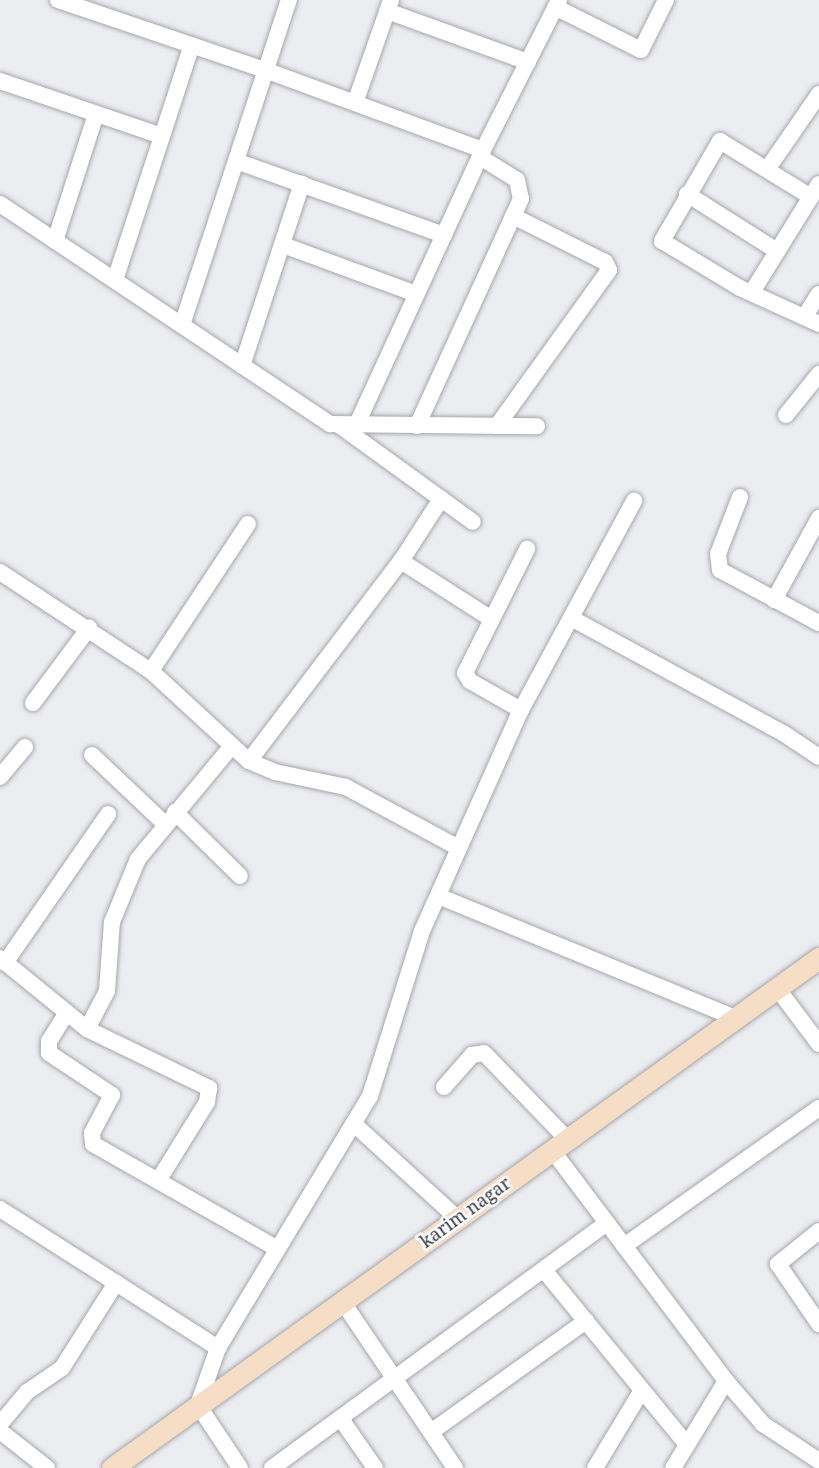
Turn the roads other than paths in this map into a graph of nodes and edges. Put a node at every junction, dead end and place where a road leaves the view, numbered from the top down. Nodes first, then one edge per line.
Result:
1 (60, 0) edge
2 (289, 0) edge
3 (666, 0) edge
4 (557, 4) edge
5 (389, 5) edge
6 (192, 45) junction
7 (528, 62) junction
8 (265, 69) junction
9 (0, 81) edge
10 (819, 94) edge
11 (355, 103) junction
12 (96, 114) junction
13 (162, 136) junction
14 (482, 154) junction
15 (236, 161) junction
16 (768, 168) junction
17 (302, 184) junction
18 (815, 190) edge
19 (687, 194) junction
20 (0, 204) edge
21 (513, 216) junction
22 (444, 235) junction
23 (55, 241) junction
24 (282, 245) junction
25 (777, 251) junction
26 (115, 280) junction
27 (752, 292) junction
28 (416, 294) junction
29 (819, 295) edge
30 (812, 320) edge
31 (182, 324) junction
32 (242, 366) junction
33 (819, 374) edge
34 (786, 415) dead end
35 (339, 425) junction
36 (356, 426) junction
37 (417, 426) junction
38 (496, 426) junction
39 (537, 426) dead end
40 (740, 496) dead end
41 (441, 499) junction
42 (634, 501) dead end
43 (819, 518) edge
44 (473, 522) dead end
45 (248, 524) dead end
46 (527, 549) dead end
47 (401, 561) junction
48 (0, 572) edge
49 (774, 600) junction
50 (490, 618) junction
51 (571, 618) junction
52 (819, 623) edge
53 (89, 628) junction
54 (151, 671) junction
55 (33, 704) dead end
56 (521, 710) junction
57 (25, 747) dead end
58 (230, 747) junction
59 (92, 755) dead end
60 (819, 757) edge
61 (249, 761) junction
62 (0, 777) edge
63 (108, 814) dead end
64 (170, 818) junction
65 (460, 848) junction
66 (240, 876) dead end
67 (438, 896) junction
68 (819, 958) edge
69 (3, 961) edge
70 (777, 988) junction
71 (66, 1014) junction
72 (736, 1018) junction
73 (87, 1029) junction
74 (819, 1044) edge
75 (444, 1087) dead end
76 (819, 1108) edge
77 (354, 1124) junction
78 (559, 1145) junction
79 (158, 1181) junction
80 (0, 1209) edge
81 (457, 1218) junction
82 (607, 1223) junction
83 (819, 1231) edge
84 (624, 1246) junction
85 (276, 1248) junction
86 (544, 1270) junction
87 (116, 1283) junction
88 (342, 1301) junction
89 (586, 1321) junction
90 (819, 1324) edge
91 (218, 1348) junction
92 (395, 1380) junction
93 (726, 1381) junction
94 (642, 1390) junction
95 (198, 1405) junction
96 (341, 1419) junction
97 (0, 1424) edge
98 (0, 1431) edge
99 (431, 1432) junction
100 (687, 1445) junction
101 (819, 1461) edge
102 (117, 1466) edge
103 (47, 1468) edge
104 (240, 1468) edge
105 (272, 1468) edge
106 (375, 1468) edge
107 (455, 1468) edge
108 (594, 1468) edge
109 (673, 1468) edge

1 - 6 street
2 - 8 street
3 - 4 street
4 - 7 street
5 - 7 street
5 - 11 street
6 - 8 street
6 - 13 street
7 - 14 street
8 - 11 street
8 - 15 street
9 - 12 street
10 - 16 street
11 - 14 street
12 - 13 street
12 - 23 street
13 - 26 street
14 - 21 street
14 - 22 street
15 - 17 street
15 - 31 street
16 - 18 street
16 - 19 street
17 - 22 street
17 - 24 street
18 - 25 street
19 - 25 street
19 - 27 street
20 - 23 street
21 - 37 street
21 - 38 street
22 - 28 street
23 - 26 street
24 - 28 street
24 - 32 street
25 - 27 street
26 - 31 street
27 - 30 street
28 - 36 street
29 - 30 street
31 - 32 street
32 - 35 street
33 - 34 street
35 - 36 street
35 - 41 street
36 - 37 street
37 - 38 street
38 - 39 street
40 - 49 street
41 - 44 street
41 - 47 street
42 - 51 street
43 - 49 street
45 - 54 street
46 - 50 street
47 - 50 street
47 - 61 street
48 - 53 street
49 - 52 street
50 - 56 street
51 - 56 street
51 - 60 street
53 - 54 street
53 - 55 street
54 - 58 street
56 - 65 street
57 - 62 street
58 - 61 street
58 - 64 street
59 - 64 street
61 - 65 street
63 - 69 street
64 - 66 street
64 - 73 street
65 - 67 street
67 - 72 street
67 - 77 street
68 - 70 street, karim nagar
69 - 71 street
70 - 72 street, karim nagar
70 - 74 street
71 - 73 street
71 - 79 street
72 - 78 street, karim nagar
73 - 79 street
75 - 78 street
76 - 84 street
77 - 81 street
77 - 85 street
78 - 81 street, karim nagar
78 - 82 street
79 - 85 street
80 - 87 street
81 - 88 street, karim nagar
82 - 84 street
82 - 86 street
83 - 90 street
84 - 93 street
85 - 91 street
86 - 89 street
86 - 92 street
87 - 91 street
87 - 97 street
88 - 92 street
88 - 95 street, karim nagar
89 - 94 street
89 - 99 street
91 - 95 street
92 - 96 street
92 - 99 street
93 - 100 street
93 - 101 street
94 - 100 street
94 - 108 street
95 - 102 street, karim nagar
95 - 104 street
96 - 105 street
96 - 106 street
98 - 103 street
99 - 107 street
100 - 109 street

